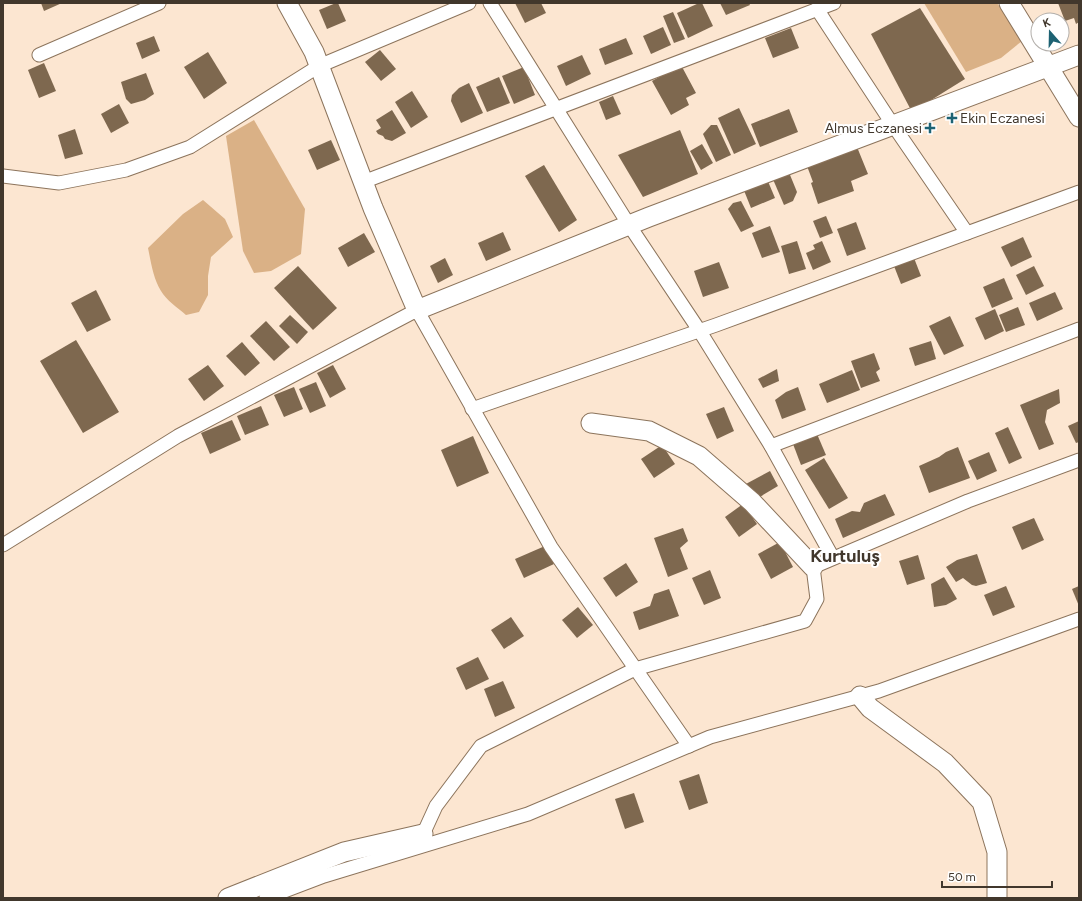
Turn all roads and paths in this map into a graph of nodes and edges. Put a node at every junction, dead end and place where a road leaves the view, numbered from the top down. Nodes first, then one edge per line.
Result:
1 (159, 3) edge
2 (287, 3) edge
3 (469, 3) edge
4 (490, 3) edge
5 (834, 3) edge
6 (1009, 3) edge
7 (817, 9) junction
8 (39, 55) dead end
9 (1079, 55) edge
10 (319, 66) junction
11 (1048, 66) junction
12 (557, 108) junction
13 (1079, 117) edge
14 (893, 125) junction
15 (3, 176) edge
16 (363, 182) junction
17 (1079, 192) edge
18 (629, 225) junction
19 (966, 233) junction
20 (416, 310) junction
21 (1079, 329) edge
22 (699, 330) junction
23 (472, 409) junction
24 (591, 423) dead end
25 (771, 446) junction
26 (1079, 460) edge
27 (3, 546) edge
28 (833, 558) junction
29 (812, 567) junction
30 (1079, 620) edge
31 (636, 669) junction
32 (860, 696) junction
33 (689, 746) junction
34 (420, 841) junction
35 (228, 898) edge
36 (266, 898) edge
37 (997, 898) edge

1 - 8 street
2 - 10 street
3 - 10 street
4 - 12 street
5 - 7 street
6 - 11 street
7 - 12 street
7 - 14 street
9 - 11 street
10 - 15 street
10 - 16 street
11 - 13 street
11 - 14 street
12 - 16 street
12 - 18 street
14 - 18 street
14 - 19 street
16 - 20 street
17 - 19 street
18 - 20 street
18 - 22 street
19 - 22 street
20 - 23 street
20 - 27 street
21 - 25 street
22 - 23 street
22 - 25 street
23 - 31 street
24 - 29 street
25 - 28 street
26 - 28 street
28 - 29 street
29 - 31 street
30 - 32 street
31 - 33 street
31 - 34 street
32 - 33 street
32 - 37 street
33 - 34 street
34 - 35 street
34 - 36 street

